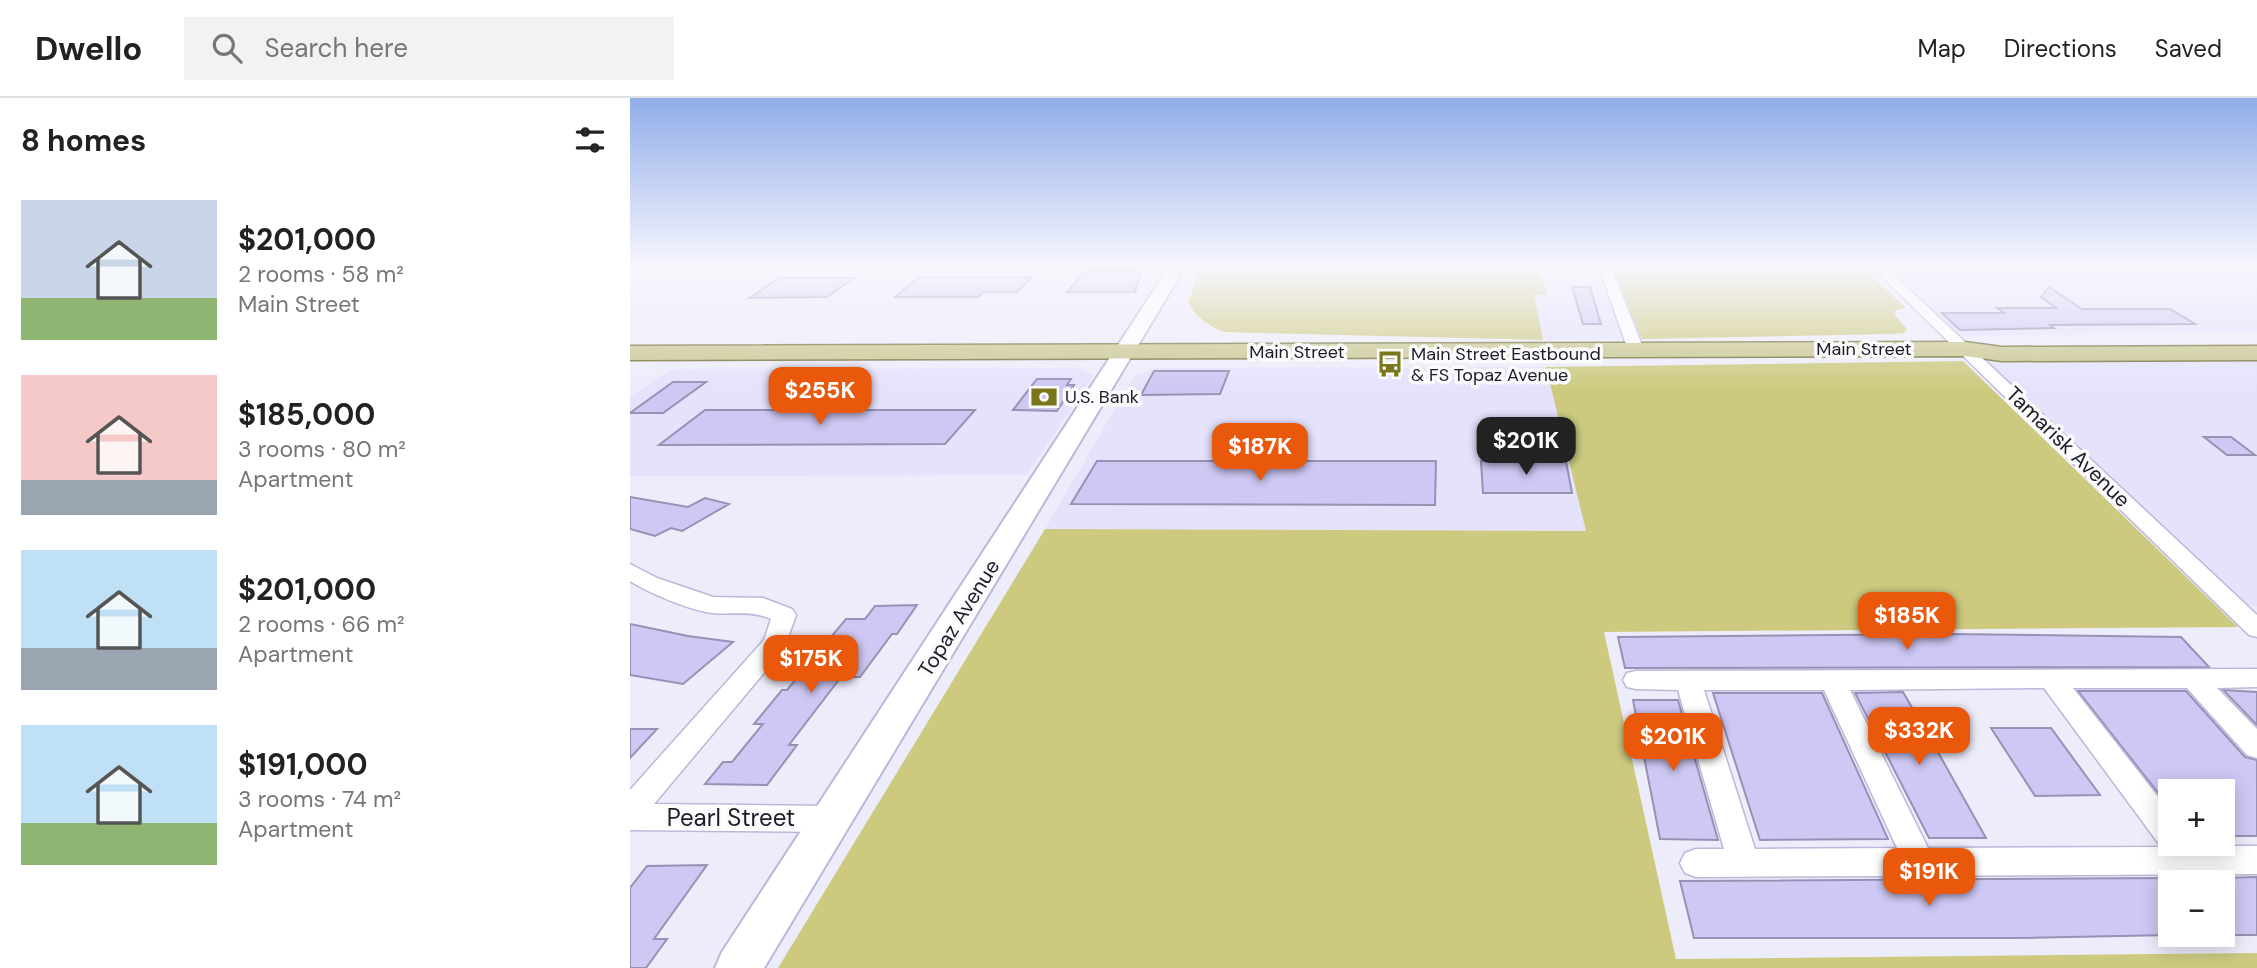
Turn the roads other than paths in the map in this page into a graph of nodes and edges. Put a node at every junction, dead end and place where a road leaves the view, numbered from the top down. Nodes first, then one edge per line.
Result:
1 (1152, 308) edge
2 (1620, 308) edge
3 (1921, 308) edge
4 (2257, 342) edge
5 (1965, 349) junction
6 (1636, 350) junction
7 (1125, 353) junction
8 (2257, 353) edge
9 (630, 354) edge
10 (630, 571) edge
11 (2256, 626) edge
12 (2193, 678) junction
13 (2257, 678) edge
14 (2051, 679) junction
15 (1636, 680) dead end
16 (1832, 680) junction
17 (1688, 681) junction
18 (2257, 747) edge
19 (630, 811) edge
20 (630, 817) edge
21 (832, 819) junction
22 (2158, 819) edge
23 (2158, 853) edge
24 (2220, 856) edge
25 (2257, 860) edge
26 (1919, 862) junction
27 (1696, 863) dead end
28 (1744, 863) junction
29 (738, 968) edge

1 - 7 street, Topaz Avenue
2 - 6 street
3 - 5 street, Tamarisk Avenue
4 - 5 main road, Main Street
5 - 6 main road, Main Street
5 - 8 main road, Main Street
5 - 11 street, Tamarisk Avenue
6 - 7 main road, Main Street
7 - 9 main road, Main Street
7 - 21 street, Topaz Avenue
10 - 19 street
12 - 13 street
12 - 14 street
12 - 18 street
14 - 16 street
14 - 22 street
15 - 17 street
16 - 17 street
16 - 26 street
17 - 28 street
20 - 21 street, Pearl Street
21 - 29 street, Topaz Avenue
23 - 26 street
24 - 25 street
26 - 28 street
27 - 28 street

